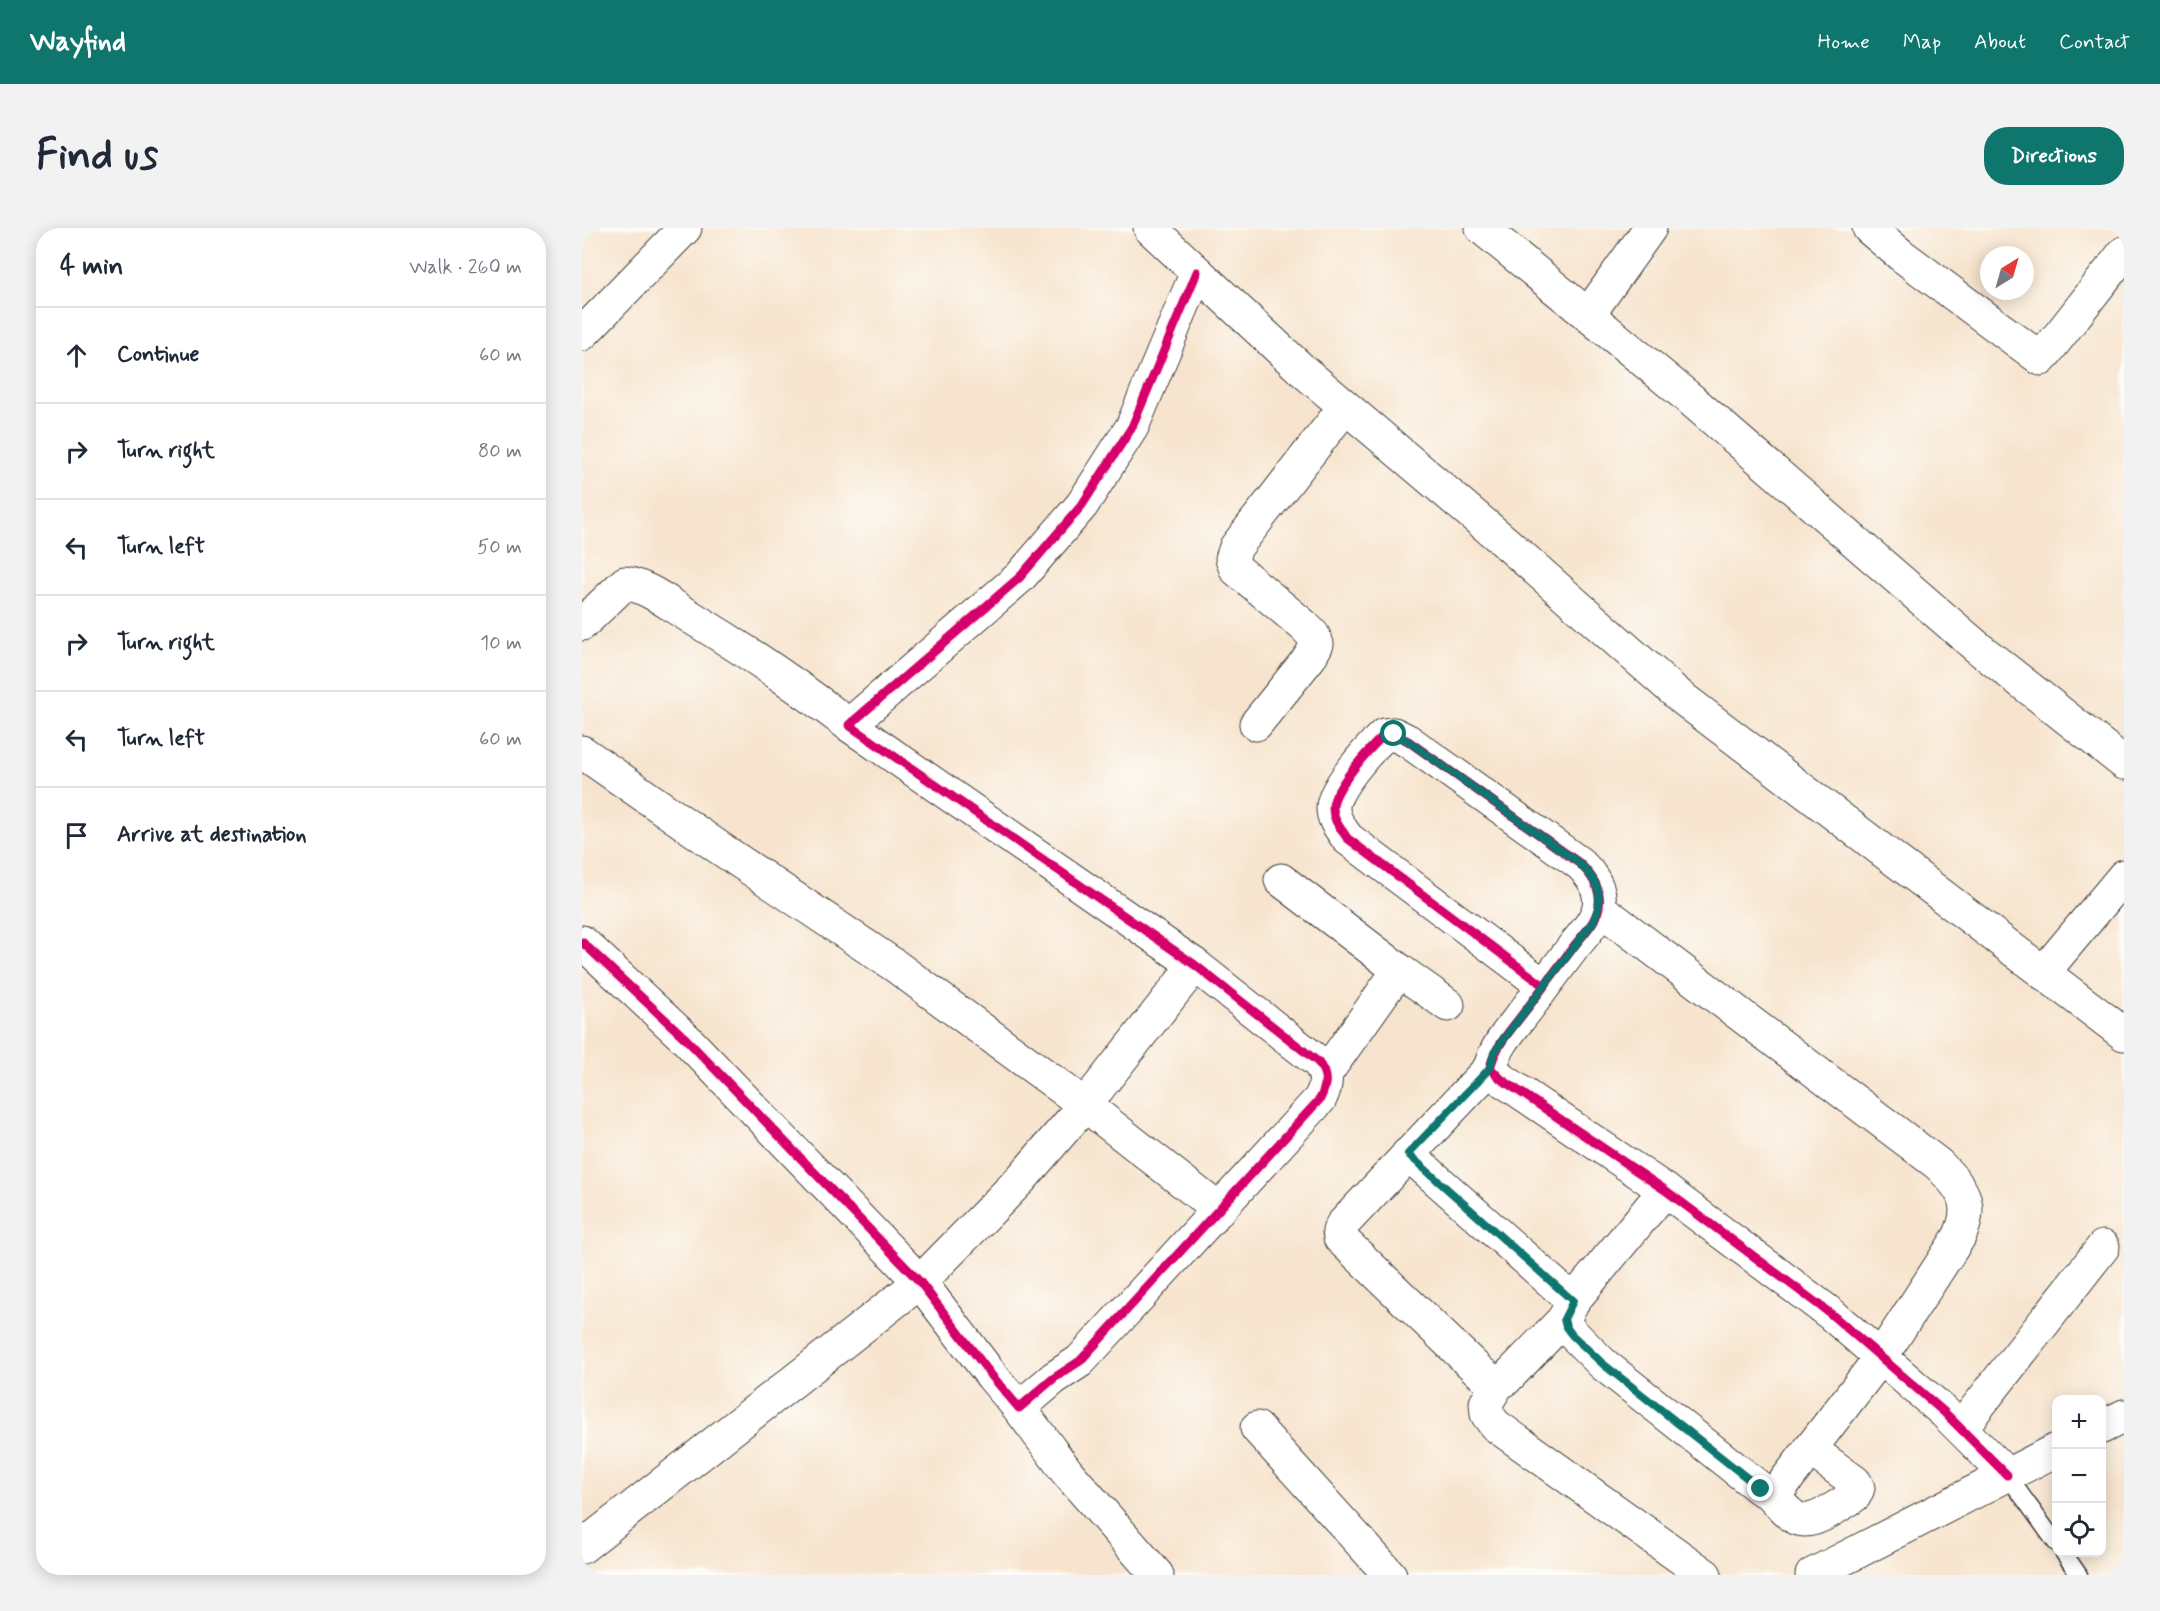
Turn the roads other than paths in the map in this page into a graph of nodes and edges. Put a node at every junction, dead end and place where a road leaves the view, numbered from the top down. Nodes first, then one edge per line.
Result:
1 (685, 228) edge
2 (1150, 228) edge
3 (1482, 228) edge
4 (1650, 228) edge
5 (1869, 228) edge
6 (2124, 253) edge
7 (1197, 272) junction
8 (1588, 315) junction
9 (582, 334) edge
10 (1345, 407) junction
11 (582, 624) edge
12 (1256, 724) dead end
13 (849, 725) junction
14 (582, 752) edge
15 (2124, 763) edge
16 (2124, 876) edge
17 (1281, 880) dead end
18 (1599, 909) junction
19 (582, 942) edge
20 (1195, 965) junction
21 (1399, 970) junction
22 (2043, 973) junction
23 (1544, 986) junction
24 (1448, 1005) dead end
25 (2124, 1034) edge
26 (1490, 1068) junction
27 (1326, 1073) junction
28 (1085, 1105) junction
29 (1408, 1154) junction
30 (1665, 1190) junction
31 (1219, 1210) junction
32 (2103, 1247) dead end
33 (920, 1282) junction
34 (1568, 1310) junction
35 (1881, 1357) junction
36 (1499, 1382) junction
37 (1019, 1408) junction
38 (2124, 1416) edge
39 (2106, 1425) edge
40 (1257, 1428) dead end
41 (1961, 1428) junction
42 (1810, 1449) junction
43 (2052, 1452) edge
44 (2007, 1475) junction
45 (1770, 1493) junction
46 (2052, 1537) edge
47 (582, 1548) edge
48 (2066, 1557) edge
49 (1157, 1575) edge
50 (1390, 1575) edge
51 (1705, 1575) edge
52 (1812, 1575) edge
53 (2079, 1575) edge

1 - 9 street
2 - 7 street
3 - 8 street
4 - 8 street
5 - 6 street
7 - 10 street
7 - 13 street
8 - 15 street
10 - 12 street
10 - 22 street
11 - 13 street
13 - 20 street
14 - 28 street
16 - 22 street
17 - 21 street
18 - 23 street
18 - 23 street
18 - 35 street
19 - 33 street
20 - 27 street
20 - 28 street
21 - 24 street
21 - 27 street
22 - 25 street
23 - 26 street
26 - 29 street
26 - 30 street
27 - 31 street
28 - 31 street
28 - 33 street
29 - 34 street
29 - 36 street
30 - 34 street
30 - 35 street
31 - 37 street
32 - 41 street
33 - 37 street
33 - 47 street
34 - 36 street
34 - 45 street
35 - 41 street
35 - 42 street
36 - 51 street
37 - 49 street
38 - 39 street
40 - 50 street
41 - 44 street
42 - 45 street
42 - 45 street
43 - 44 street
44 - 46 lane
44 - 52 street
48 - 53 lane

